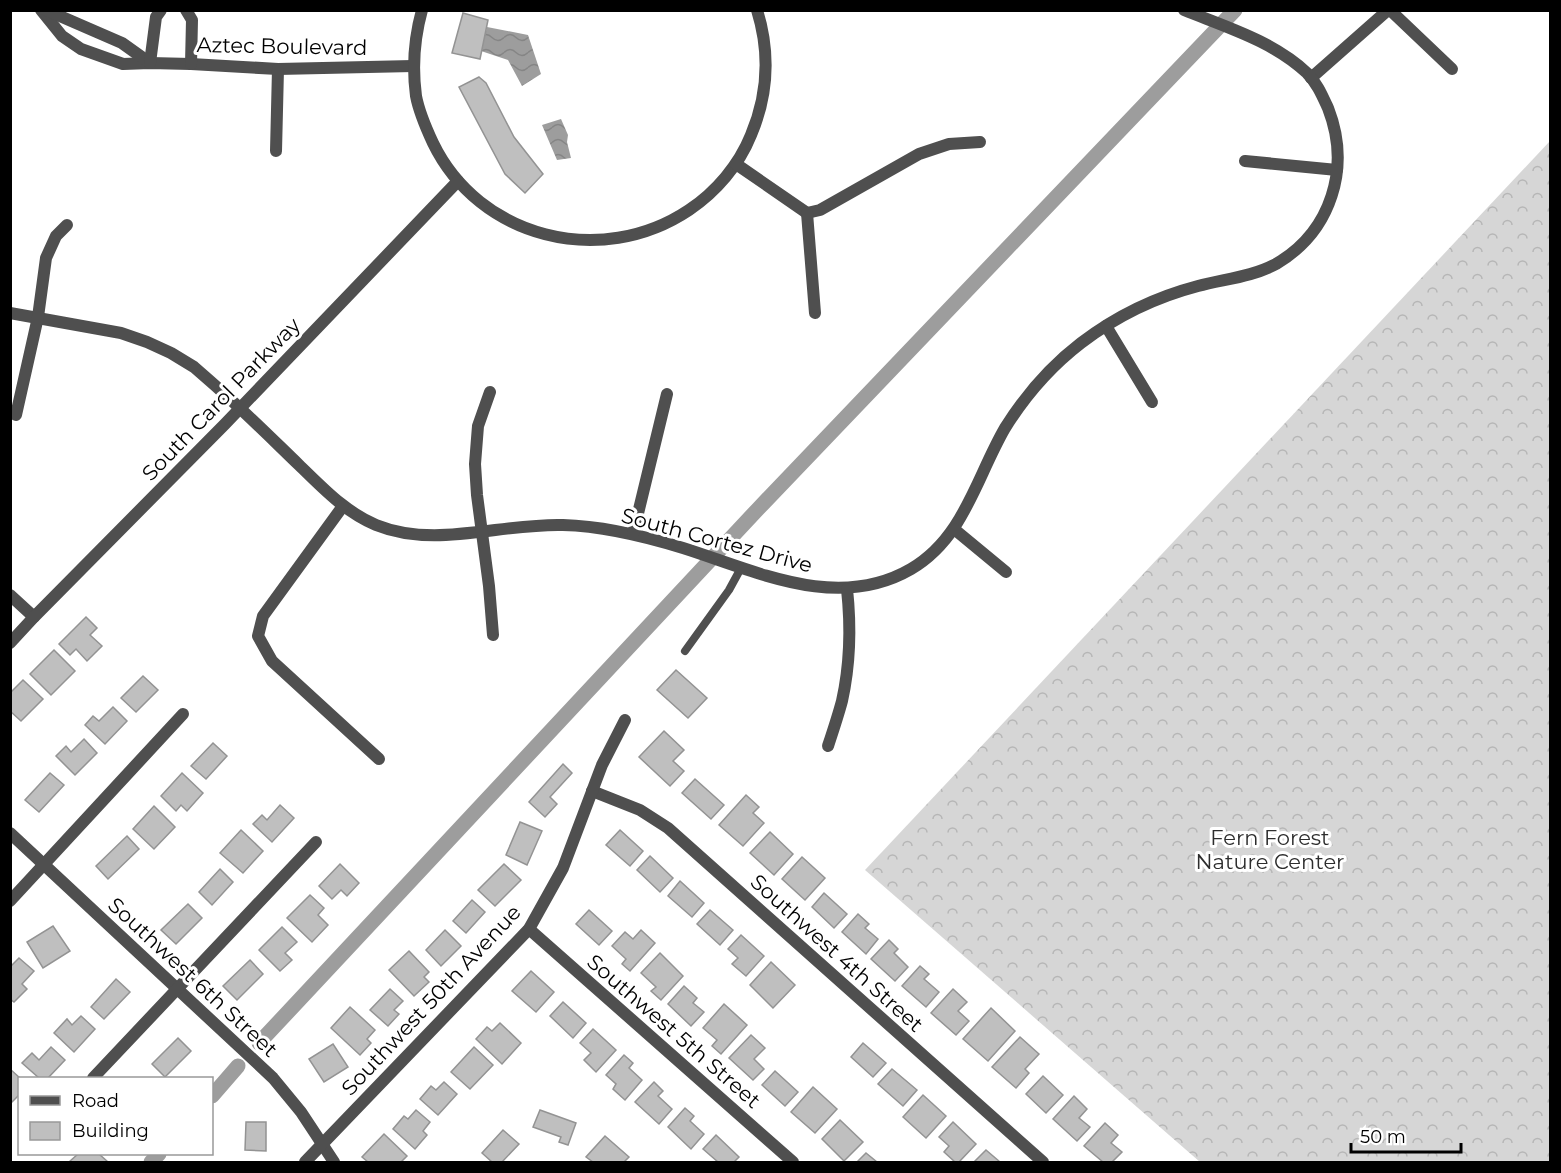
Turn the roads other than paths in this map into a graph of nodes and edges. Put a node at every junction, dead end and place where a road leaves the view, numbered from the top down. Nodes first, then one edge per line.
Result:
1 (44, 10) edge
2 (161, 10) edge
3 (186, 10) edge
4 (422, 10) edge
5 (757, 10) edge
6 (1184, 10) edge
7 (1389, 10) edge
8 (150, 63) junction
9 (191, 64) junction
10 (413, 66) junction
11 (278, 69) junction
12 (1452, 69) dead end
13 (1311, 78) junction
14 (980, 142) dead end
15 (276, 151) dead end
16 (1245, 161) dead end
17 (736, 164) junction
18 (1337, 170) junction
19 (458, 181) junction
20 (807, 213) junction
21 (67, 225) dead end
22 (10, 313) edge
23 (815, 314) dead end
24 (38, 317) junction
25 (1106, 326) junction
26 (490, 392) dead end
27 (667, 394) dead end
28 (1152, 402) dead end
29 (240, 409) junction
30 (16, 415) dead end
31 (343, 506) junction
32 (954, 529) junction
33 (483, 531) junction
34 (633, 534) junction
35 (735, 566) junction
36 (1006, 572) dead end
37 (847, 589) junction
38 (10, 595) edge
39 (34, 617) junction
40 (493, 635) dead end
41 (10, 643) edge
42 (685, 651) dead end
43 (183, 714) dead end
44 (625, 720) dead end
45 (828, 746) dead end
46 (378, 759) dead end
47 (592, 791) junction
48 (10, 833) edge
49 (316, 842) dead end
50 (43, 865) junction
51 (10, 901) edge
52 (529, 929) junction
53 (177, 989) junction
54 (94, 1077) edge
55 (322, 1144) junction
56 (305, 1162) edge
57 (334, 1162) edge
58 (793, 1162) edge
59 (1043, 1162) edge

1 - 8 street, Aztec Boulevard
1 - 8 street, Aztec Boulevard
2 - 8 street
3 - 9 street
4 - 10 street
5 - 17 street
6 - 13 street, South Cortez Drive
7 - 12 street
7 - 13 street
8 - 9 street, Aztec Boulevard
9 - 11 street, Aztec Boulevard
10 - 11 street, Aztec Boulevard
10 - 19 street
11 - 15 street
13 - 18 street, South Cortez Drive
14 - 20 street
16 - 18 street
17 - 19 street
17 - 20 street
18 - 25 street, South Cortez Drive
19 - 29 street, South Carol Parkway
20 - 23 street
21 - 24 street
22 - 24 street, South Cortez Drive
24 - 29 street, South Cortez Drive
24 - 30 street
25 - 28 street
25 - 32 street, South Cortez Drive
26 - 33 street
27 - 34 street
29 - 31 street, South Cortez Drive
29 - 39 street, South Carol Parkway
31 - 33 street, South Cortez Drive
31 - 46 street
32 - 36 street
32 - 37 street, South Cortez Drive
33 - 34 street, South Cortez Drive
33 - 40 street
34 - 35 street, South Cortez Drive
35 - 37 street, South Cortez Drive
35 - 42 lane
37 - 45 street
38 - 39 street
39 - 41 street, South Carol Parkway
43 - 50 street
44 - 47 street, Southwest 50th Avenue
47 - 52 street, Southwest 50th Avenue
47 - 59 street, Southwest 4th Street
48 - 50 street, Southwest 6th Street
49 - 53 street
50 - 51 street
50 - 53 street, Southwest 6th Street
52 - 55 street, Southwest 50th Avenue
52 - 58 street, Southwest 5th Street
53 - 54 street
53 - 55 street, Southwest 6th Street
55 - 56 street, Southwest 50th Avenue
55 - 57 street, Southwest 6th Street

